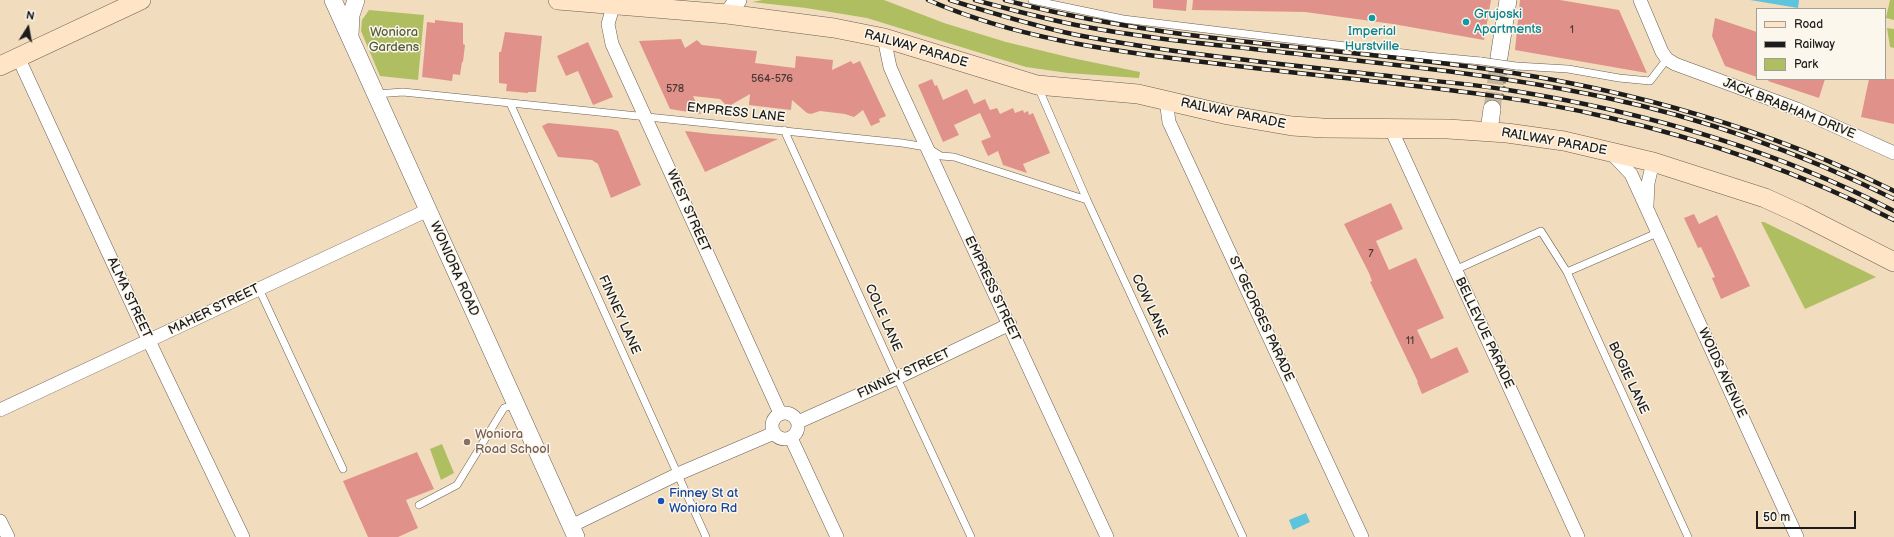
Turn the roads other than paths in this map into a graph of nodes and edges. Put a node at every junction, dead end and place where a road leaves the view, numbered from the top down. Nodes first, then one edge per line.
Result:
1 (141, 0) edge
2 (332, 0) edge
3 (356, 0) edge
4 (558, 0) edge
5 (668, 0) edge
6 (1032, 0) edge
7 (1507, 1) edge
8 (614, 2) edge
9 (1638, 2) edge
10 (733, 7) edge
11 (650, 8) junction
12 (884, 38) junction
13 (350, 39) junction
14 (18, 57) junction
15 (1667, 59) junction
16 (1503, 62) tunnel mouth
17 (0, 66) edge
18 (1037, 85) junction
19 (376, 94) junction
20 (1166, 100) junction
21 (510, 103) junction
22 (1497, 107) tunnel mouth
23 (645, 116) junction
24 (1391, 129) junction
25 (784, 130) junction
26 (1490, 131) junction
27 (926, 147) junction
28 (1609, 151) junction
29 (1894, 153) edge
30 (1653, 162) junction
31 (1086, 200) junction
32 (1647, 209) junction
33 (428, 210) junction
34 (1657, 233) junction
35 (1894, 262) edge
36 (1455, 270) junction
37 (1567, 272) junction
38 (259, 289) junction
39 (1010, 324) junction
40 (149, 341) junction
41 (897, 378) junction
42 (515, 404) junction
43 (0, 410) edge
44 (780, 413) junction
45 (798, 422) junction
46 (774, 433) junction
47 (791, 438) junction
48 (343, 469) dead end
49 (678, 474) junction
50 (419, 505) dead end
51 (0, 521) edge
52 (573, 532) edge
53 (8, 537) edge
54 (244, 537) edge
55 (706, 537) edge
56 (837, 537) edge
57 (971, 537) edge
58 (1107, 537) edge
59 (1243, 537) edge
60 (1362, 537) edge
61 (1578, 537) edge
62 (1688, 537) edge
63 (1797, 537) edge

1 - 14 main road
2 - 13 street, WONIORA ROAD
3 - 13 street
4 - 8 main road, RAILWAY PARADE
5 - 11 street
6 - 15 lane, bridge
7 - 16 street
8 - 11 main road, RAILWAY PARADE
8 - 23 street, WEST STREET
9 - 15 street
10 - 11 main road, RAILWAY PARADE
10 - 12 main road, RAILWAY PARADE
12 - 18 main road, RAILWAY PARADE
12 - 27 street, EMPRESS STREET
13 - 19 street, WONIORA ROAD
14 - 17 main road
14 - 40 street, ALMA STREET
15 - 29 street, JACK BRABHAM DRIVE
18 - 20 main road, RAILWAY PARADE
18 - 31 lane, COW LANE
19 - 21 lane, EMPRESS LANE
19 - 33 street, WONIORA ROAD
20 - 24 main road, RAILWAY PARADE
20 - 60 street, ST GEORGES PARADE
21 - 23 lane, EMPRESS LANE
21 - 49 lane, FINNEY LANE
22 - 26 street
23 - 25 lane, EMPRESS LANE
23 - 44 street, WEST STREET
24 - 26 main road, RAILWAY PARADE
24 - 36 street, BELLEVUE PARADE
25 - 27 lane, EMPRESS LANE
25 - 41 lane, COLE LANE
26 - 28 main road, RAILWAY PARADE
27 - 31 lane, EMPRESS LANE
27 - 39 street, EMPRESS STREET
28 - 30 main road, RAILWAY PARADE
28 - 32 street, WOIDS AVENUE
30 - 32 street, WOIDS AVENUE
30 - 35 main road, RAILWAY PARADE
31 - 59 lane, COW LANE
32 - 34 street, WOIDS AVENUE
33 - 38 street, MAHER STREET
33 - 42 street, WONIORA ROAD
34 - 37 lane
34 - 63 street, WOIDS AVENUE
36 - 37 lane, BOGIE LANE
36 - 61 street, BELLEVUE PARADE
37 - 62 lane, BOGIE LANE
38 - 40 street, MAHER STREET
38 - 48 lane
39 - 41 street, FINNEY STREET
39 - 58 street, EMPRESS STREET
40 - 43 street, MAHER STREET
40 - 54 street, ALMA STREET
41 - 45 street, FINNEY STREET
41 - 57 lane, COLE LANE
42 - 50 lane
42 - 52 street, WONIORA ROAD
44 - 45 street
44 - 46 street
45 - 47 street
46 - 47 street
46 - 49 street
47 - 56 street
49 - 52 street
49 - 55 lane, FINNEY LANE
51 - 53 street

